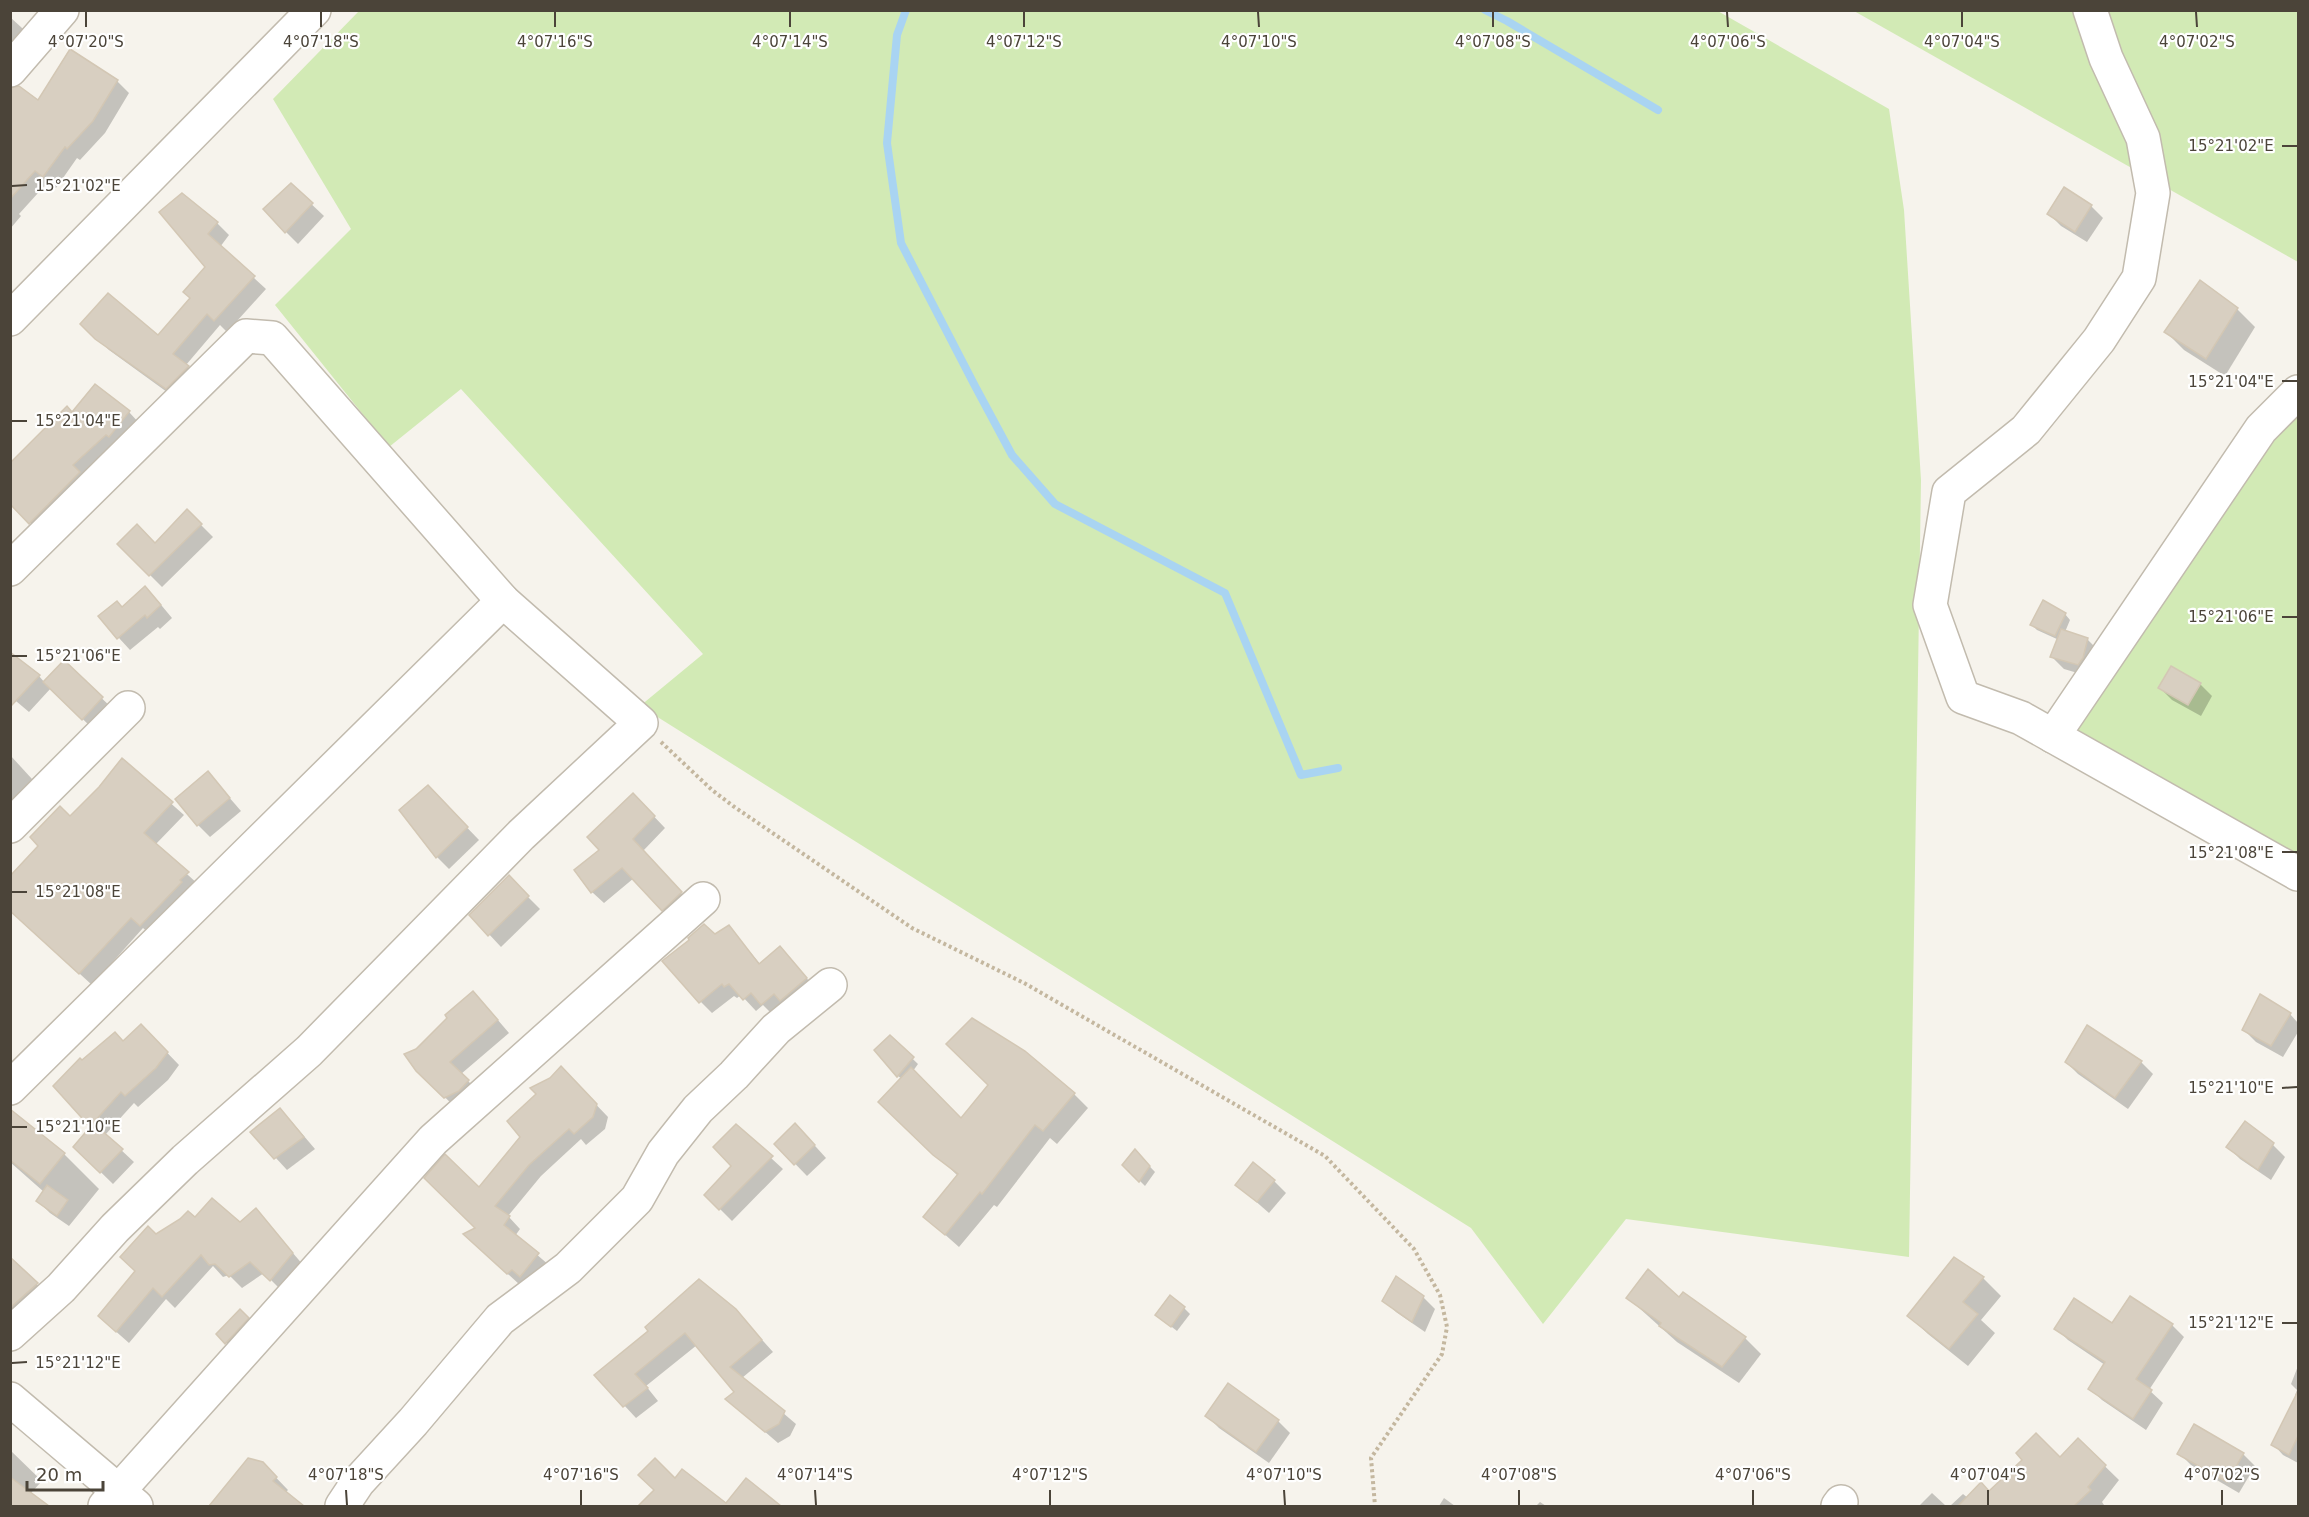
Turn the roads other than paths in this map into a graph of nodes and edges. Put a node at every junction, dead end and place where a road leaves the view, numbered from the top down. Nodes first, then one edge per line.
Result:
1 (62, 10) edge
2 (314, 10) edge
3 (2090, 10) edge
4 (10, 70) edge
5 (10, 319) edge
6 (2298, 392) edge
7 (10, 569) edge
8 (503, 601) junction
9 (128, 708) dead end
10 (2053, 736) junction
11 (10, 826) edge
12 (2298, 874) edge
13 (703, 899) dead end
14 (830, 985) dead end
15 (10, 1089) edge
16 (10, 1334) edge
17 (10, 1399) edge
18 (119, 1502) edge
19 (342, 1506) edge

1 - 4 street
2 - 5 street
3 - 10 street
6 - 10 street
7 - 8 street
8 - 15 street
8 - 16 street
9 - 11 street
10 - 12 street
13 - 18 street
14 - 19 street
17 - 18 street

